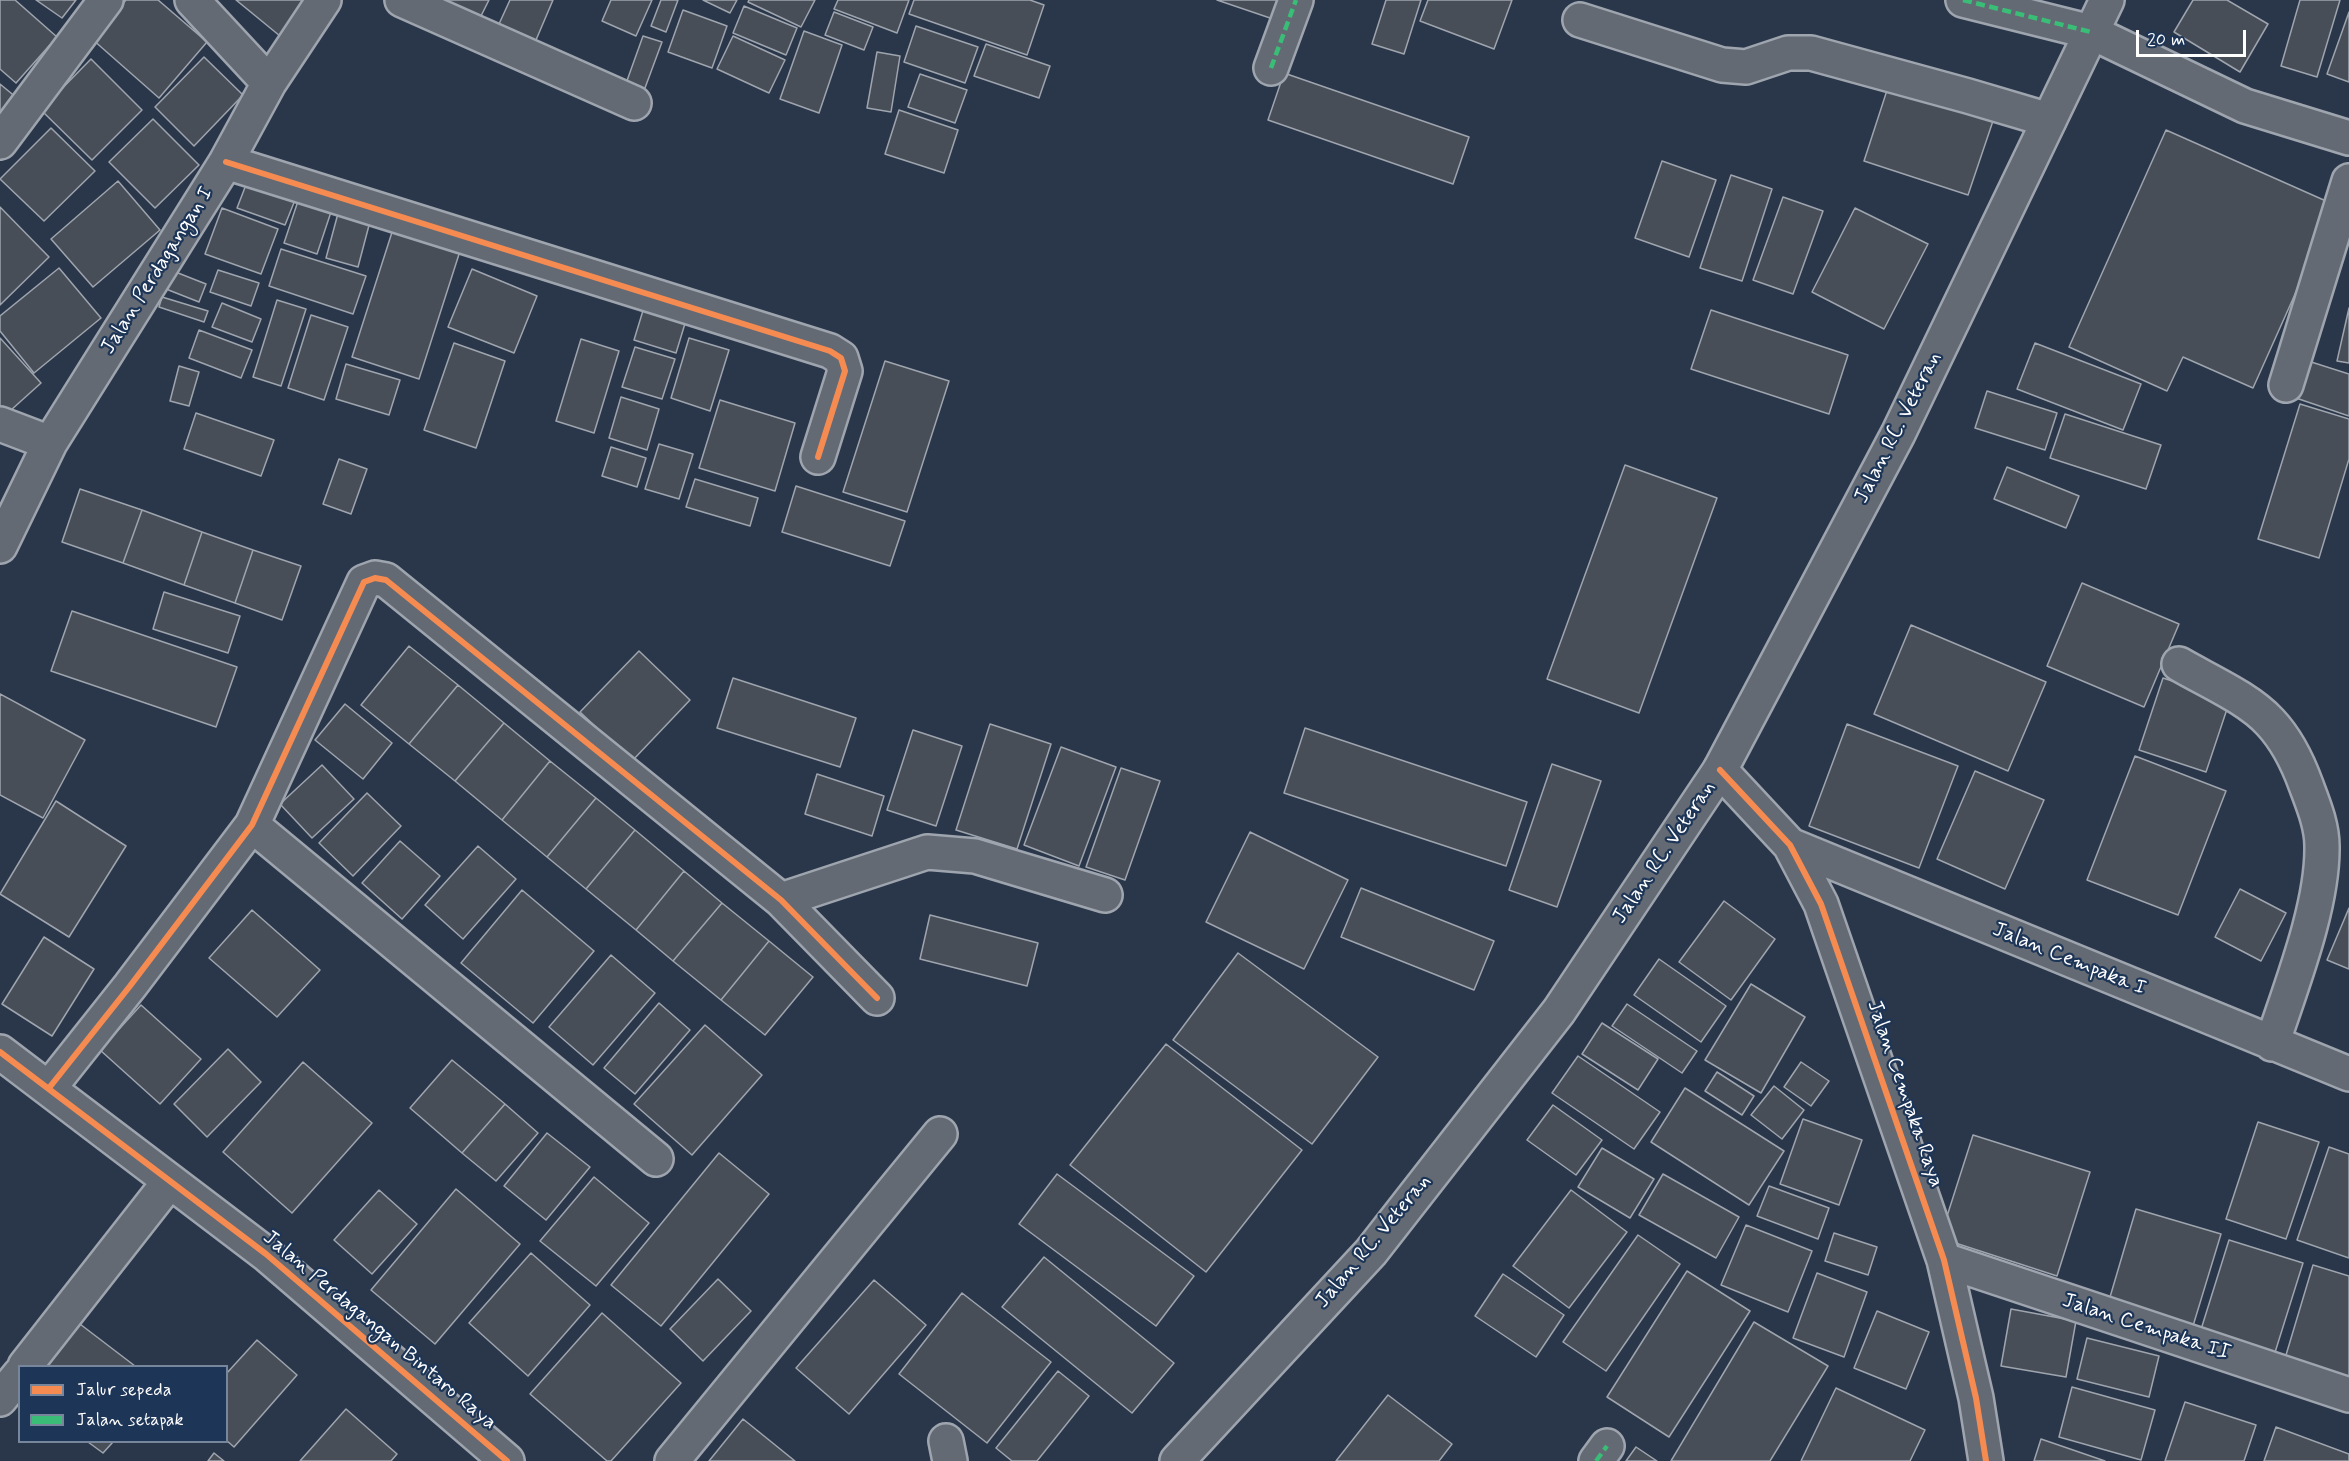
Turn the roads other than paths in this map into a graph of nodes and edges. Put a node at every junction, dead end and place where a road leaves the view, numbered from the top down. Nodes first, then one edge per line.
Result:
1 (106, 0) edge
2 (192, 0) edge
3 (324, 0) edge
4 (402, 0) edge
5 (1296, 0) edge
6 (1963, 0) edge
7 (2107, 0) edge
8 (1580, 20) dead end
9 (2091, 32) junction
10 (1271, 68) dead end
11 (269, 83) junction
12 (634, 103) dead end
13 (2049, 120) junction
14 (2349, 138) edge
15 (0, 142) edge
16 (226, 162) junction
17 (2349, 181) edge
18 (2286, 385) dead end
19 (0, 424) edge
20 (50, 442) junction
21 (818, 457) dead end
22 (0, 546) edge
23 (2179, 664) dead end
24 (1720, 770) junction
25 (252, 825) junction
26 (1790, 845) junction
27 (1106, 895) dead end
28 (781, 900) junction
29 (877, 998) dead end
30 (2272, 1044) junction
31 (0, 1052) edge
32 (2349, 1074) edge
33 (49, 1088) junction
34 (940, 1134) dead end
35 (656, 1159) dead end
36 (170, 1181) junction
37 (1944, 1260) junction
38 (26, 1365) edge
39 (18, 1376) edge
40 (2349, 1395) edge
41 (0, 1399) edge
42 (1179, 1460) edge
43 (507, 1461) edge
44 (672, 1461) edge
45 (1986, 1461) edge

1 - 15 street
2 - 11 street
3 - 11 street, Jalan Perdagangan I
4 - 12 street
5 - 10 street
6 - 9 street
7 - 9 street, Jalan RC. Veteran
8 - 13 street
9 - 13 street, Jalan RC. Veteran
9 - 14 street
11 - 16 street, Jalan Perdagangan I
13 - 24 street, Jalan RC. Veteran
16 - 20 street, Jalan Perdagangan I
16 - 21 street
17 - 18 street
19 - 20 street
20 - 22 street, Jalan Perdagangan I
23 - 30 street
24 - 26 street, Jalan Cempaka Raya
24 - 42 street, Jalan RC. Veteran
25 - 28 street
25 - 33 street
25 - 35 street
26 - 30 street, Jalan Cempaka I
26 - 37 street, Jalan Cempaka Raya
27 - 28 street
28 - 29 street
30 - 32 street, Jalan Cempaka I
31 - 33 street, Jalan Perdagangan Bintaro Raya
33 - 36 street, Jalan Perdagangan Bintaro Raya
34 - 44 street
36 - 38 street
36 - 43 street, Jalan Perdagangan Bintaro Raya
37 - 40 street, Jalan Cempaka II
37 - 45 street, Jalan Cempaka Raya
39 - 41 street

